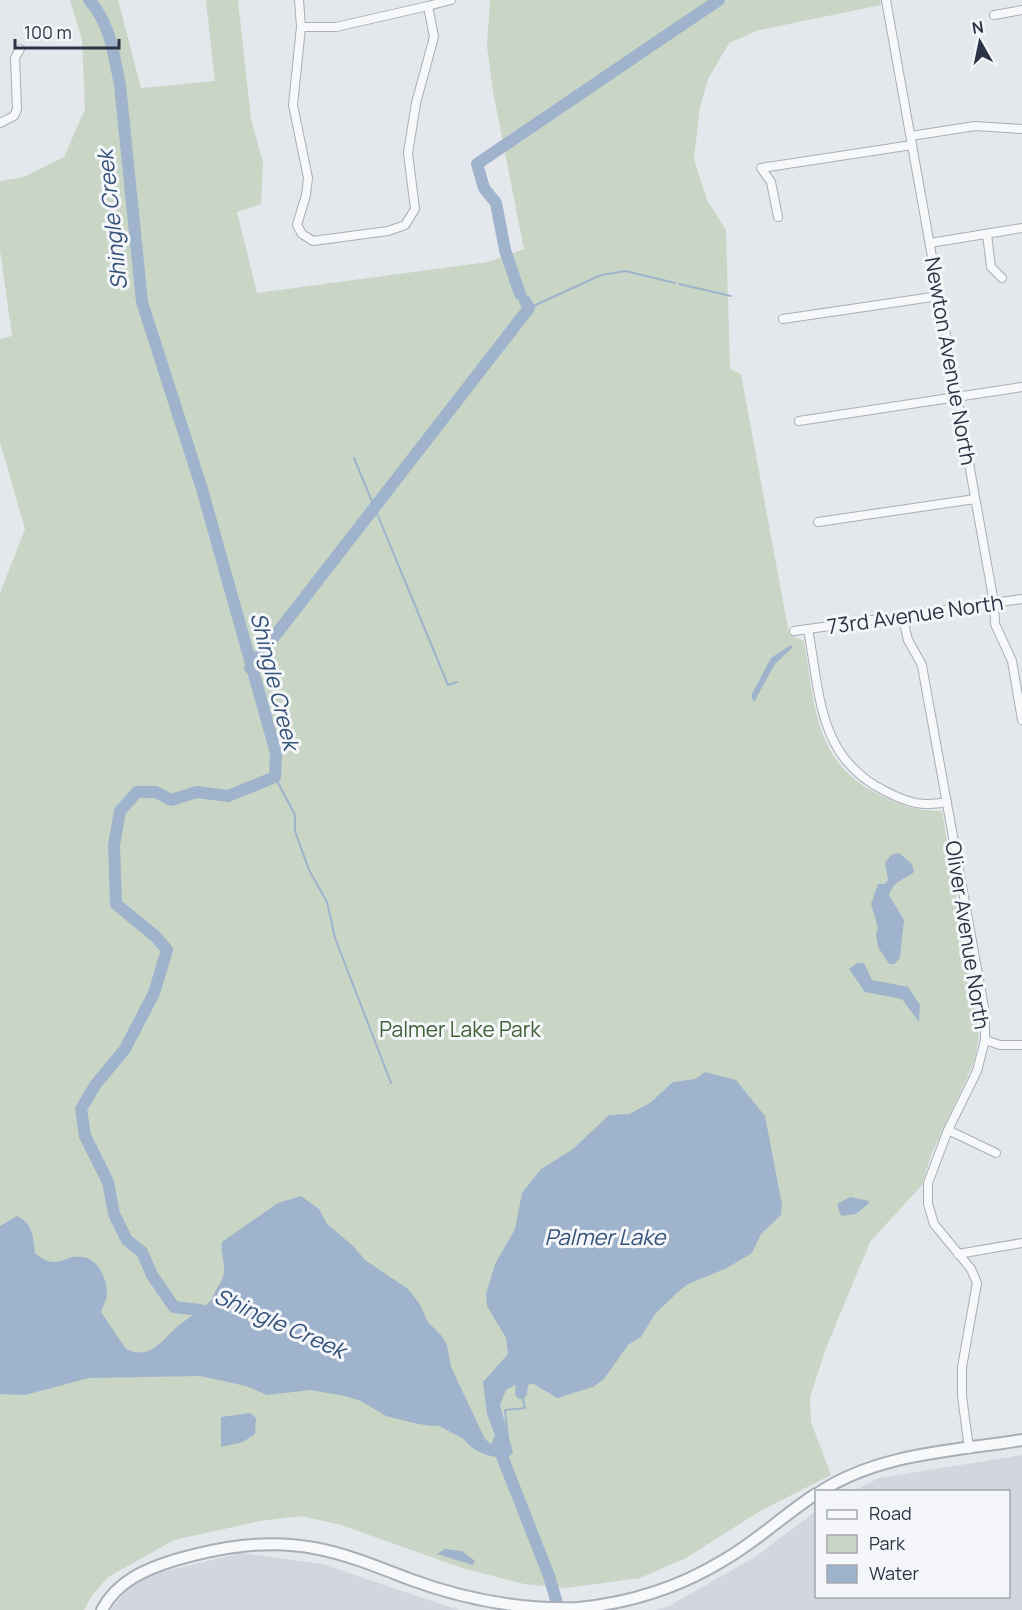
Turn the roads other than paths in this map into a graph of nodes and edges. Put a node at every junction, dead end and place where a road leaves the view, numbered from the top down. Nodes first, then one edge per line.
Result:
1 (299, 0) edge
2 (452, 0) edge
3 (886, 0) edge
4 (428, 6) junction
5 (1022, 10) edge
6 (994, 15) dead end
7 (301, 27) junction
8 (20, 49) dead end
9 (0, 123) edge
10 (1022, 129) edge
11 (911, 136) junction
12 (912, 145) junction
13 (778, 217) dead end
14 (1022, 228) edge
15 (987, 234) junction
16 (930, 243) junction
17 (1002, 278) dead end
18 (939, 296) junction
19 (783, 319) dead end
20 (1022, 387) edge
21 (957, 398) junction
22 (799, 421) dead end
23 (975, 499) junction
24 (818, 522) dead end
25 (1022, 599) edge
26 (994, 603) junction
27 (902, 615) junction
28 (808, 629) junction
29 (794, 631) dead end
30 (1022, 720) edge
31 (947, 802) junction
32 (985, 1040) junction
33 (1022, 1045) edge
34 (948, 1130) junction
35 (996, 1153) dead end
36 (1022, 1243) edge
37 (958, 1254) junction
38 (1022, 1440) edge
39 (969, 1449) junction
40 (823, 1490) edge
41 (815, 1495) edge
42 (550, 1609) edge
43 (102, 1610) edge

1 - 7 street
2 - 4 street
3 - 11 street, Newton Avenue North
4 - 7 street
4 - 7 street
5 - 6 street
8 - 9 street
10 - 11 street
11 - 12 street, Newton Avenue North
12 - 13 street
12 - 16 street, Newton Avenue North
14 - 15 street
15 - 16 street
15 - 17 street
16 - 18 street, Newton Avenue North
18 - 19 street
18 - 21 street, Newton Avenue North
20 - 21 street
21 - 22 street
21 - 23 street, Newton Avenue North
23 - 24 street
23 - 26 street, Newton Avenue North
25 - 26 street, 73rd Avenue North
26 - 27 street, 73rd Avenue North
26 - 30 street, Newton Avenue North
27 - 28 street, 73rd Avenue North
27 - 31 street, Oliver Avenue North
28 - 29 street, 73rd Avenue North
28 - 31 street
31 - 32 street, Oliver Avenue North
32 - 33 street
32 - 34 street, Oliver Avenue North
34 - 35 street
34 - 37 street, Oliver Avenue North
36 - 37 street
37 - 39 street, Oliver Avenue North
38 - 39 street
39 - 40 street
41 - 42 street
42 - 43 street

